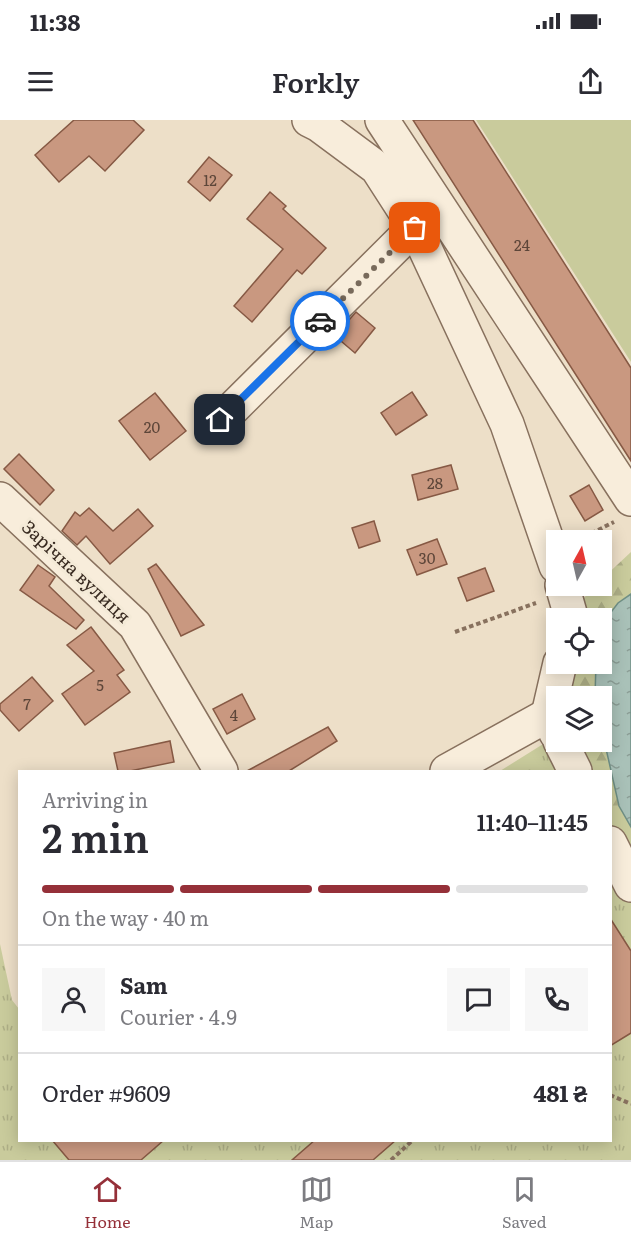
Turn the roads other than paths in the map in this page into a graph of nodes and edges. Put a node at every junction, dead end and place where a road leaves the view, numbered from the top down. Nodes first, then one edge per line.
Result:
1 (309, 120) edge
2 (382, 120) edge
3 (415, 228) junction
4 (220, 420) dead end
5 (0, 499) edge
6 (626, 509) edge
7 (546, 540) edge
8 (546, 733) edge
9 (566, 752) edge
10 (220, 770) edge
11 (450, 770) edge
12 (575, 770) edge
13 (612, 847) edge
14 (631, 885) edge

1 - 3 street
2 - 6 street
3 - 4 street
3 - 7 street
5 - 10 street, Зарічна вулиця
8 - 11 street
9 - 12 street
13 - 14 street

